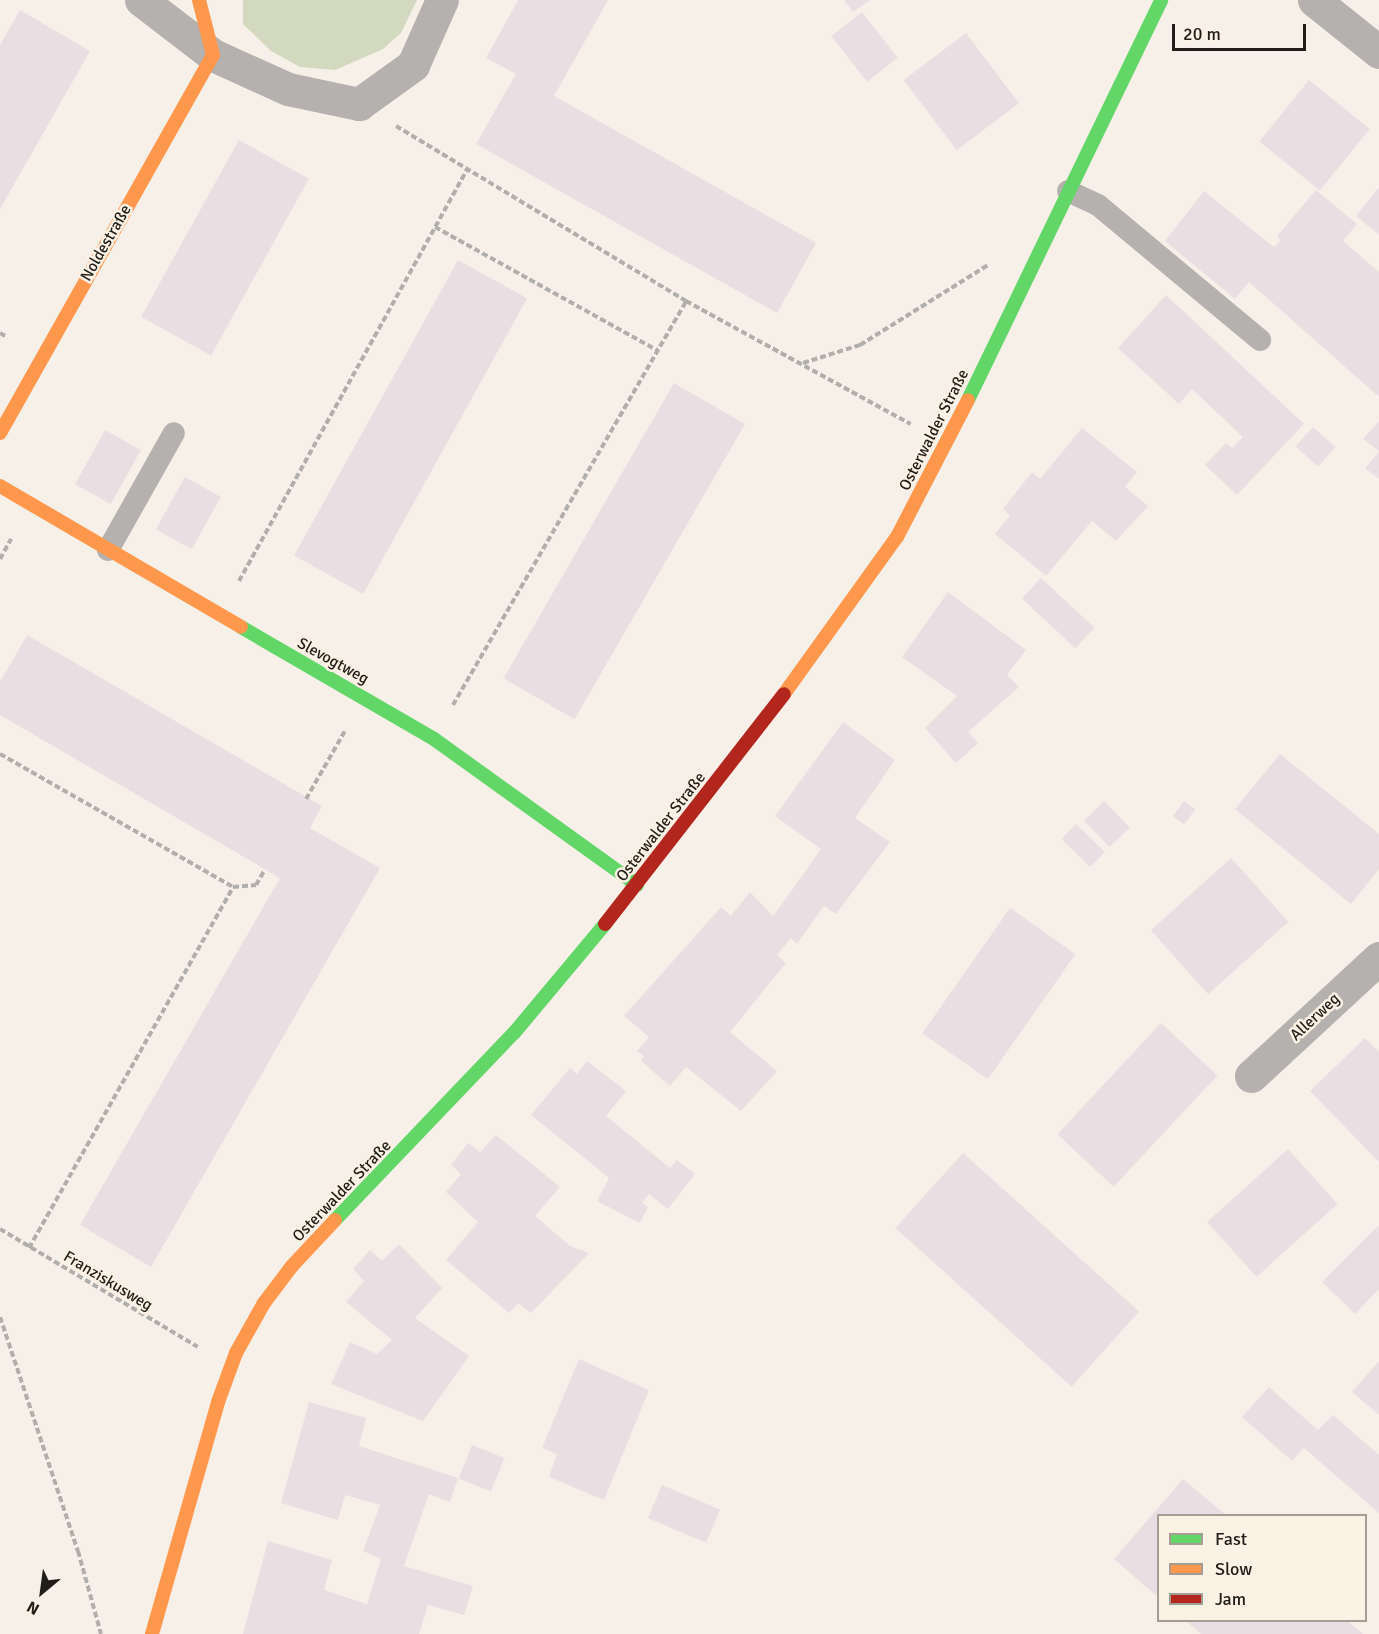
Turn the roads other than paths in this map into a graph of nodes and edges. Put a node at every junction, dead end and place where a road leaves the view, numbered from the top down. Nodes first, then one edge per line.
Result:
1 (141, 0) edge
2 (199, 0) edge
3 (442, 0) edge
4 (1161, 0) edge
5 (1314, 0) edge
6 (1379, 52) edge
7 (213, 55) junction
8 (1068, 190) junction
9 (1260, 340) dead end
10 (0, 433) edge
11 (174, 434) dead end
12 (0, 486) edge
13 (108, 550) junction
14 (637, 885) junction
15 (1379, 958) edge
16 (1251, 1076) dead end
17 (152, 1634) edge

1 - 7 street
2 - 7 street
3 - 7 street
4 - 8 street, Osterwalder Straße
5 - 6 street
7 - 10 street, Noldestraße
8 - 9 lane
8 - 14 street, Osterwalder Straße
11 - 13 lane
12 - 13 street, Slevogtweg
13 - 14 street, Slevogtweg
14 - 17 street, Osterwalder Straße
15 - 16 street, Allerweg

